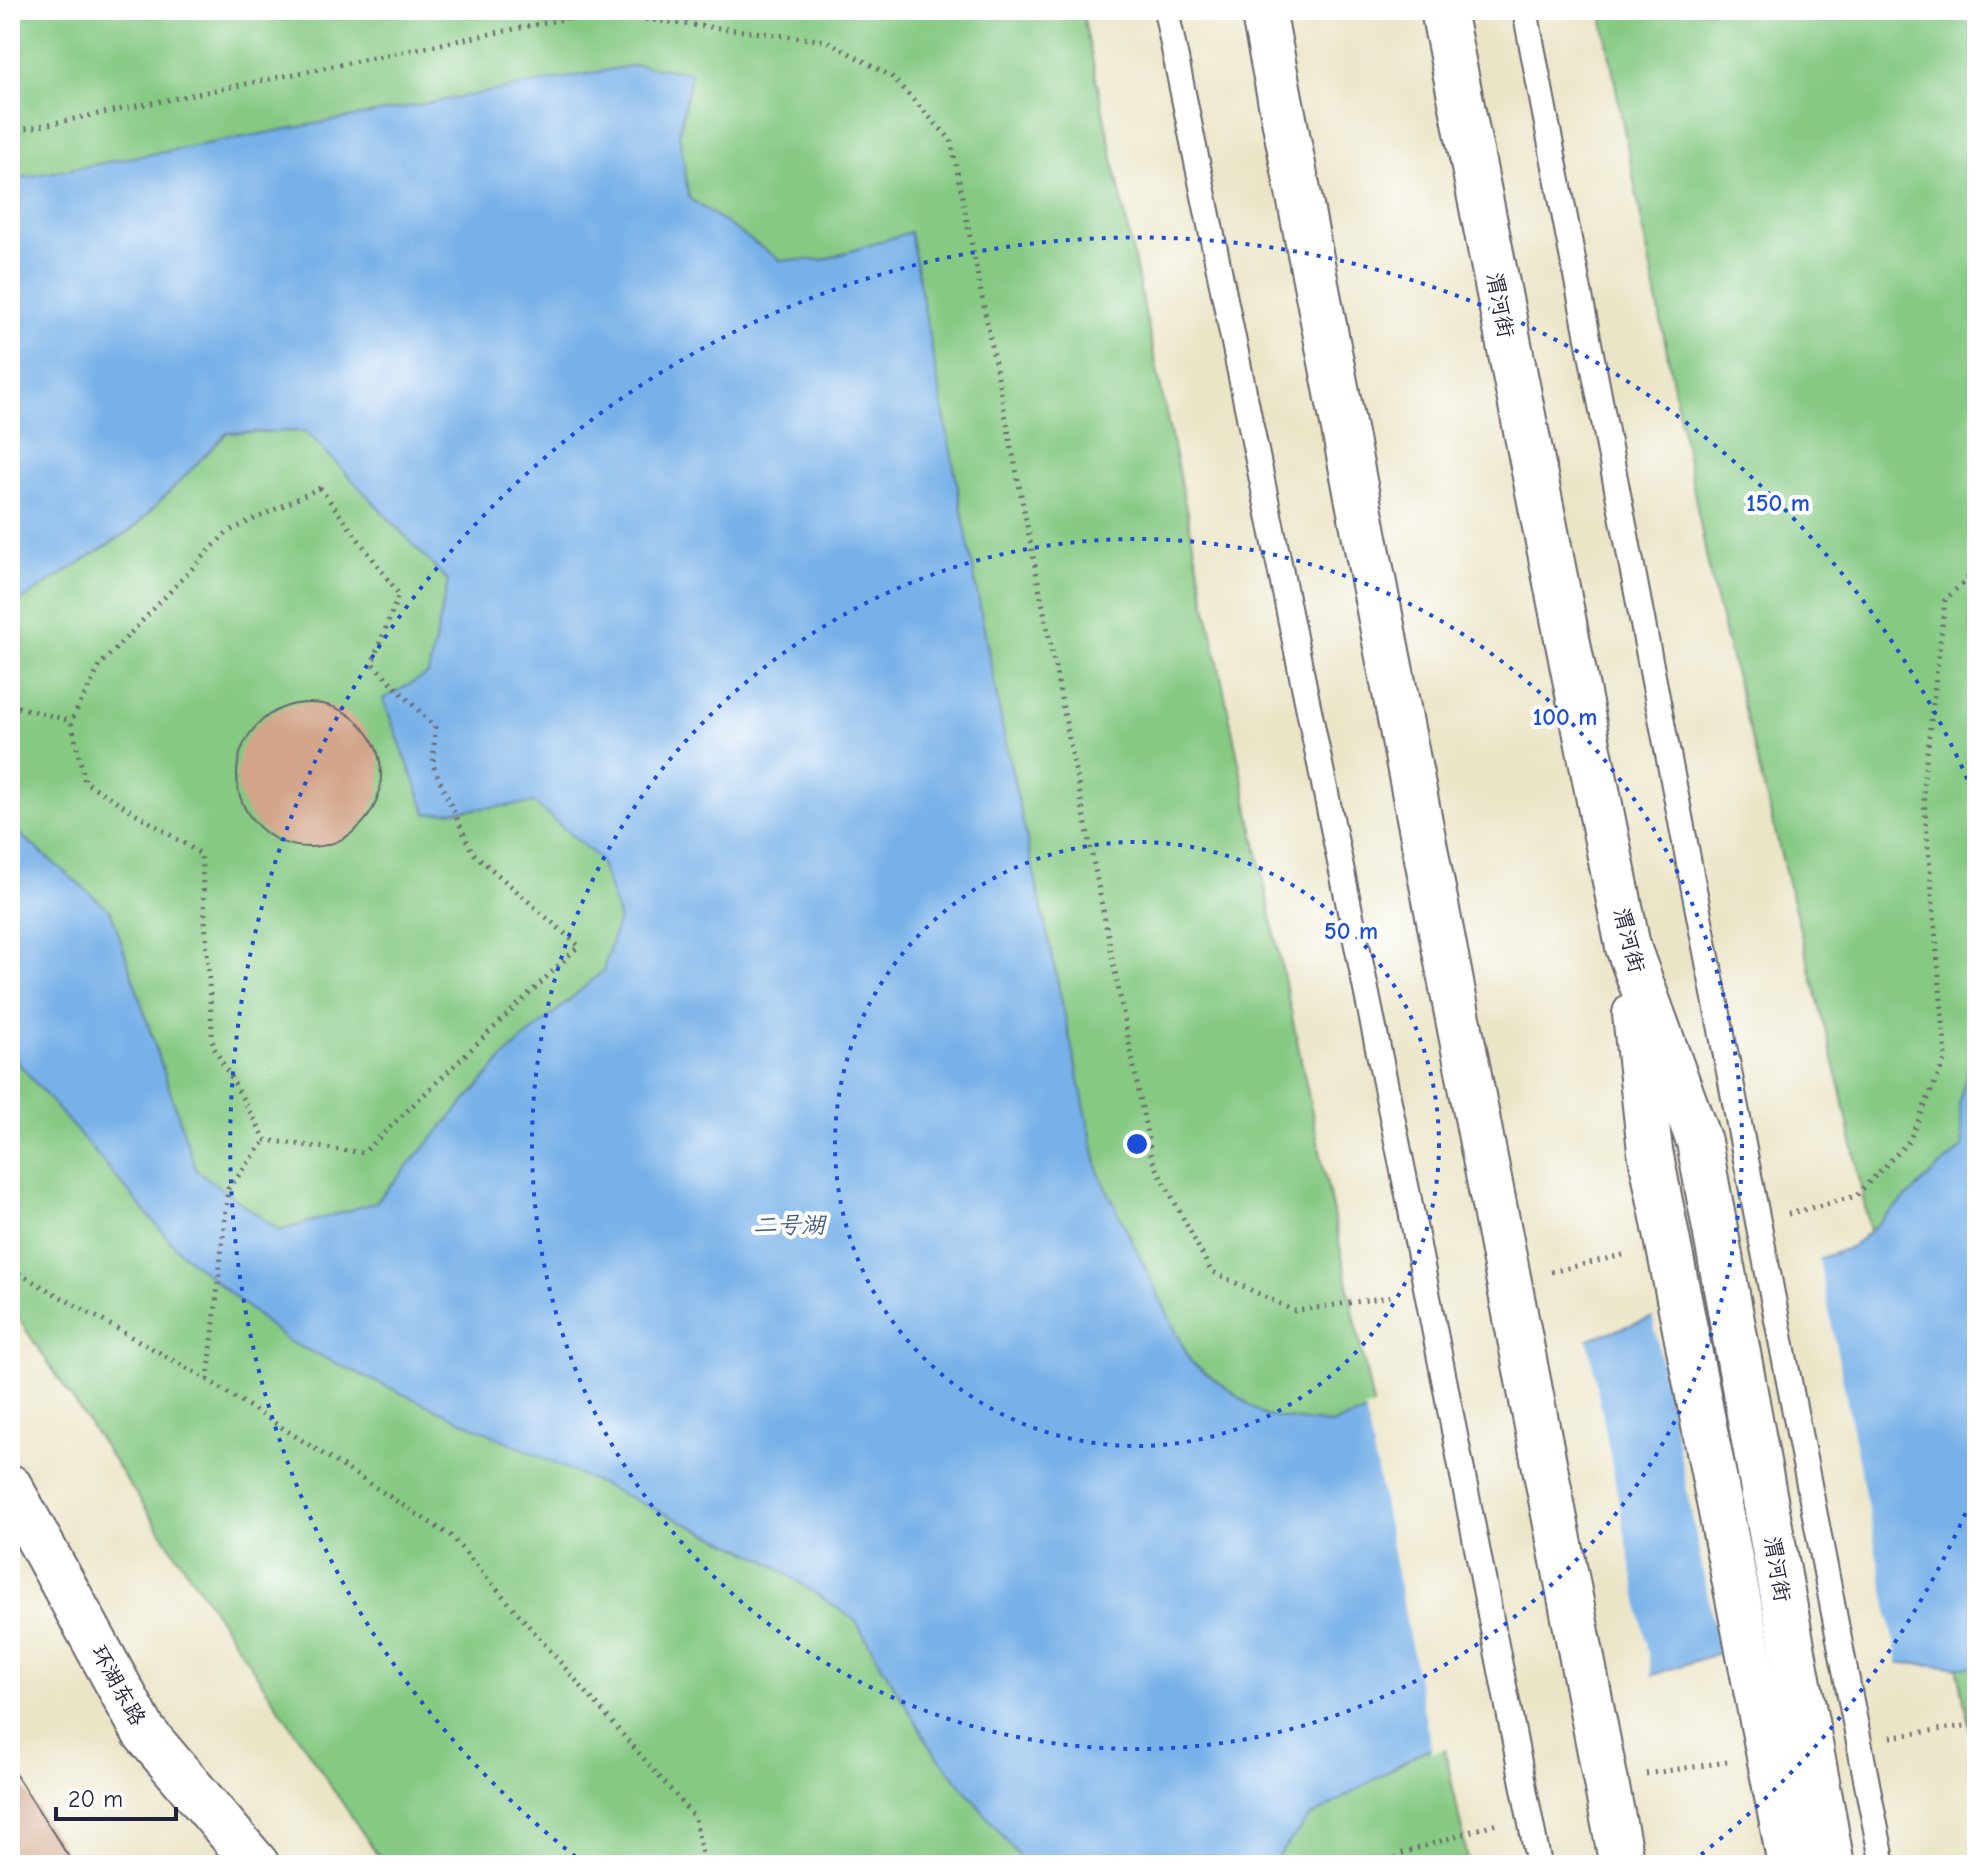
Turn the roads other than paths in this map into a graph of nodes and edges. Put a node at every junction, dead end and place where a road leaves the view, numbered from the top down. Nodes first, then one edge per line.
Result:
1 (1166, 10) edge
2 (1263, 10) edge
3 (1443, 10) edge
4 (1525, 10) edge
5 (1628, 947) junction
6 (1720, 1138) junction
7 (10, 1487) edge
8 (1802, 1818) junction
9 (257, 1865) edge
10 (1539, 1865) edge
11 (1622, 1865) edge
12 (1790, 1865) edge
13 (1832, 1865) edge
14 (1883, 1865) edge

1 - 10 lane, bridge
2 - 11 main road, bridge
3 - 5 main road, 渭河街
4 - 6 lane, 渭河街
5 - 6 main road, 渭河街
5 - 8 main road, 渭河街, bridge
6 - 8 main road, 渭河街, bridge
6 - 14 lane, 渭河街, bridge
7 - 9 main road, 环湖东路
8 - 12 main road, 渭河街
8 - 13 main road, 渭河街

